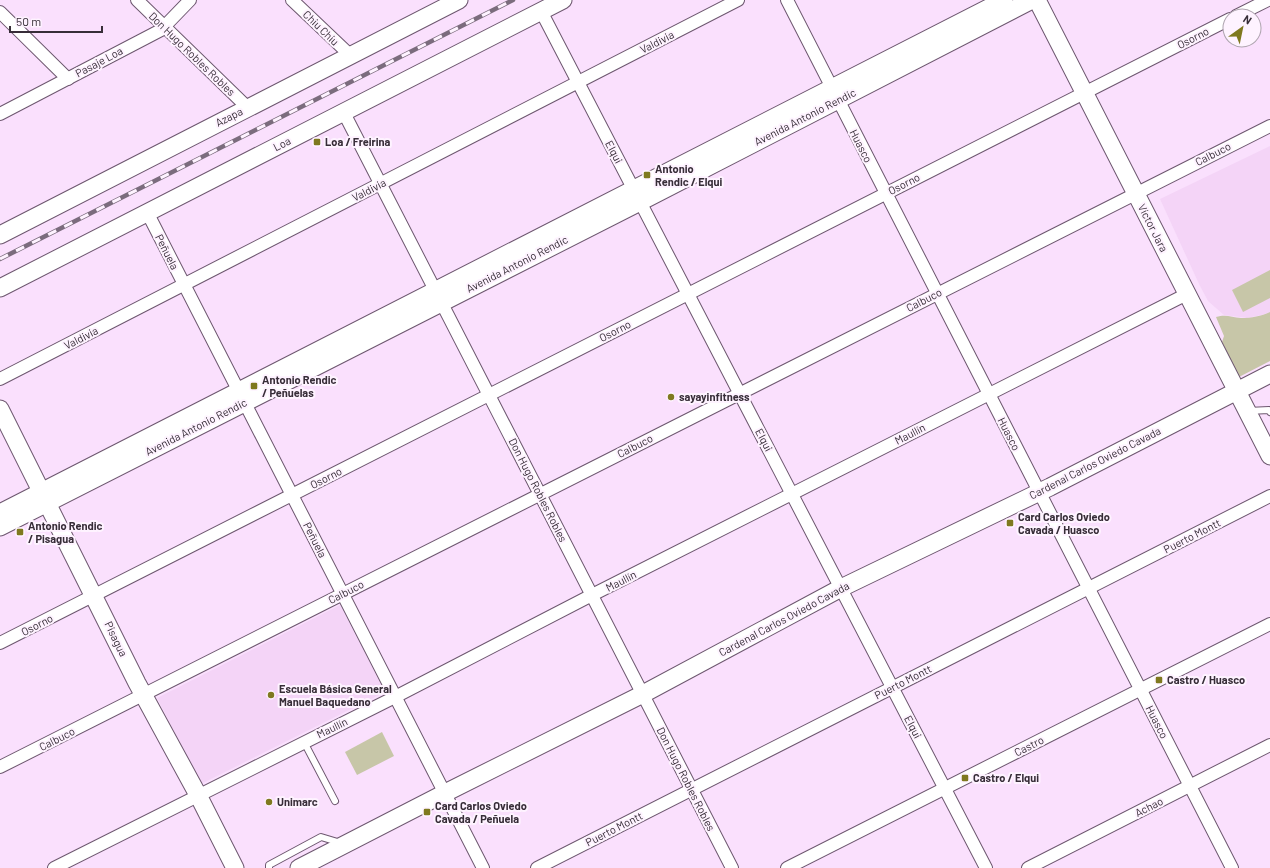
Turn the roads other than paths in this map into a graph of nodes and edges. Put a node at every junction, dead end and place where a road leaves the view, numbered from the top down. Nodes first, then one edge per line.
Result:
1 (137, 0) edge
2 (190, 0) edge
3 (292, 0) edge
4 (457, 0) edge
5 (563, 0) edge
6 (738, 0) edge
7 (787, 0) edge
8 (1004, 0) edge
9 (1032, 0) edge
10 (1037, 0) edge
11 (1268, 0) edge
12 (1252, 8) edge
13 (0, 12) edge
14 (541, 12) junction
15 (1222, 23) edge
16 (164, 27) junction
17 (350, 55) junction
18 (68, 79) junction
19 (578, 82) junction
20 (1084, 93) junction
21 (835, 94) junction
22 (247, 107) junction
23 (344, 113) junction
24 (0, 114) edge
25 (1270, 126) edge
26 (381, 184) junction
27 (886, 193) junction
28 (1136, 193) junction
29 (636, 196) junction
30 (147, 212) junction
31 (0, 235) edge
32 (184, 285) junction
33 (0, 288) edge
34 (688, 294) junction
35 (937, 294) junction
36 (1187, 294) junction
37 (439, 296) junction
38 (1270, 374) edge
39 (0, 379) edge
40 (1237, 391) junction
41 (740, 393) junction
42 (989, 394) junction
43 (489, 395) junction
44 (242, 397) junction
45 (0, 409) edge
46 (1247, 411) junction
47 (1270, 412) edge
48 (1270, 456) edge
49 (1039, 492) junction
50 (540, 494) junction
51 (792, 494) junction
52 (292, 495) junction
53 (1270, 496) edge
54 (44, 498) junction
55 (0, 513) edge
56 (0, 527) edge
57 (841, 588) junction
58 (1088, 588) junction
59 (343, 594) junction
60 (592, 595) junction
61 (94, 596) junction
62 (1270, 624) edge
63 (0, 644) edge
64 (893, 688) junction
65 (1140, 689) junction
66 (643, 694) junction
67 (143, 695) junction
68 (396, 697) junction
69 (304, 742) junction
70 (1270, 745) edge
71 (0, 767) edge
72 (1190, 786) junction
73 (945, 788) junction
74 (692, 789) junction
75 (445, 793) junction
76 (198, 795) junction
77 (334, 801) dead end
78 (345, 844) junction
79 (54, 868) edge
80 (235, 868) edge
81 (269, 868) edge
82 (299, 868) edge
83 (483, 868) edge
84 (537, 868) edge
85 (732, 868) edge
86 (787, 868) edge
87 (986, 868) edge
88 (1028, 868) edge
89 (1232, 868) edge

1 - 16 street, Don Hugo Robles Robles
2 - 16 street, Pasaje Loa
3 - 17 street, Chiu Chiu
4 - 17 main road, Azapa
5 - 14 main road, Loa
6 - 19 street, Valdivia
7 - 21 street, Huasco
8 - 21 main road, Avenida Antonio Rendic
9 - 21 main road, Avenida Antonio Rendic
10 - 20 main road, Víctor Jara
11 - 12 street
13 - 18 street
14 - 19 street, Elqui
14 - 23 main road, Loa
15 - 20 street, Osorno
16 - 18 street, Pasaje Loa
16 - 22 street, Don Hugo Robles Robles
17 - 22 main road, Azapa
18 - 24 street, Pasaje Loa
19 - 26 street, Valdivia
19 - 29 street, Elqui
20 - 27 street, Osorno
20 - 28 main road, Víctor Jara
21 - 27 street, Huasco
21 - 29 main road, Avenida Antonio Rendic
22 - 31 main road, Azapa
23 - 26 street, Don Hugo Robles Robles
23 - 30 main road, Loa
25 - 28 street, Calbuco
26 - 32 street, Valdivia
26 - 37 street, Don Hugo Robles Robles
27 - 34 street, Osorno
27 - 35 street, Huasco
28 - 35 street, Calbuco
28 - 36 main road, Víctor Jara
29 - 34 street, Elqui
29 - 37 main road, Avenida Antonio Rendic
30 - 32 street, Peñuela
30 - 33 main road, Loa
32 - 39 street, Valdivia
32 - 44 street, Peñuela
34 - 41 street, Elqui
34 - 43 street, Osorno
35 - 41 street, Calbuco
35 - 42 street, Huasco
36 - 40 main road, Víctor Jara
36 - 42 street, Maullín
37 - 43 street, Don Hugo Robles Robles
37 - 44 main road, Avenida Antonio Rendic
38 - 40 main road, Cardenal Carlos Oviedo Cavada
40 - 46 main road, Víctor Jara
40 - 49 main road, Cardenal Carlos Oviedo Cavada
41 - 50 street, Calbuco
41 - 51 street, Elqui
42 - 49 street, Huasco
42 - 51 street, Maullín
43 - 50 street, Don Hugo Robles Robles
43 - 52 street, Osorno
44 - 52 street, Peñuela
44 - 54 main road, Avenida Antonio Rendic
45 - 54 main road, Pisagua
46 - 47 lane
46 - 48 main road, Víctor Jara
49 - 57 main road, Cardenal Carlos Oviedo Cavada
49 - 58 street, Huasco
50 - 59 street, Calbuco
50 - 60 street, Don Hugo Robles Robles
51 - 57 street, Elqui
51 - 60 street, Maullín
52 - 59 street, Peñuela
52 - 61 street, Osorno
53 - 58 street, Puerto Montt
54 - 55 main road, Avenida Antonio Rendic
54 - 56 main road, Avenida Antonio Rendic
54 - 61 main road, Pisagua
57 - 64 street, Elqui
57 - 66 main road, Cardenal Carlos Oviedo Cavada
58 - 64 street, Puerto Montt
58 - 65 street, Huasco
59 - 67 street, Calbuco
59 - 68 street, Peñuela
60 - 66 street, Don Hugo Robles Robles
60 - 68 street, Maullín
61 - 63 street, Osorno
61 - 67 main road, Pisagua
62 - 65 street, Castro
64 - 73 street, Elqui
64 - 74 street, Puerto Montt
65 - 72 street, Huasco
65 - 73 street, Castro
66 - 74 street, Don Hugo Robles Robles
66 - 75 main road, Cardenal Carlos Oviedo Cavada
67 - 71 street, Calbuco
67 - 76 main road, Pisagua
68 - 69 street, Maullín
68 - 75 street, Peñuela
69 - 76 street, Maullín
69 - 77 lane
70 - 72 street, Achao
72 - 88 street, Achao
72 - 89 street, Huasco
73 - 86 street, Castro
73 - 87 street, Elqui
74 - 84 street, Puerto Montt
74 - 85 street, Don Hugo Robles Robles
75 - 78 main road, Cardenal Carlos Oviedo Cavada
75 - 83 street, Peñuela
76 - 79 street, Maullín
76 - 80 main road, Pisagua
78 - 81 lane
78 - 82 main road, Cardenal Carlos Oviedo Cavada

